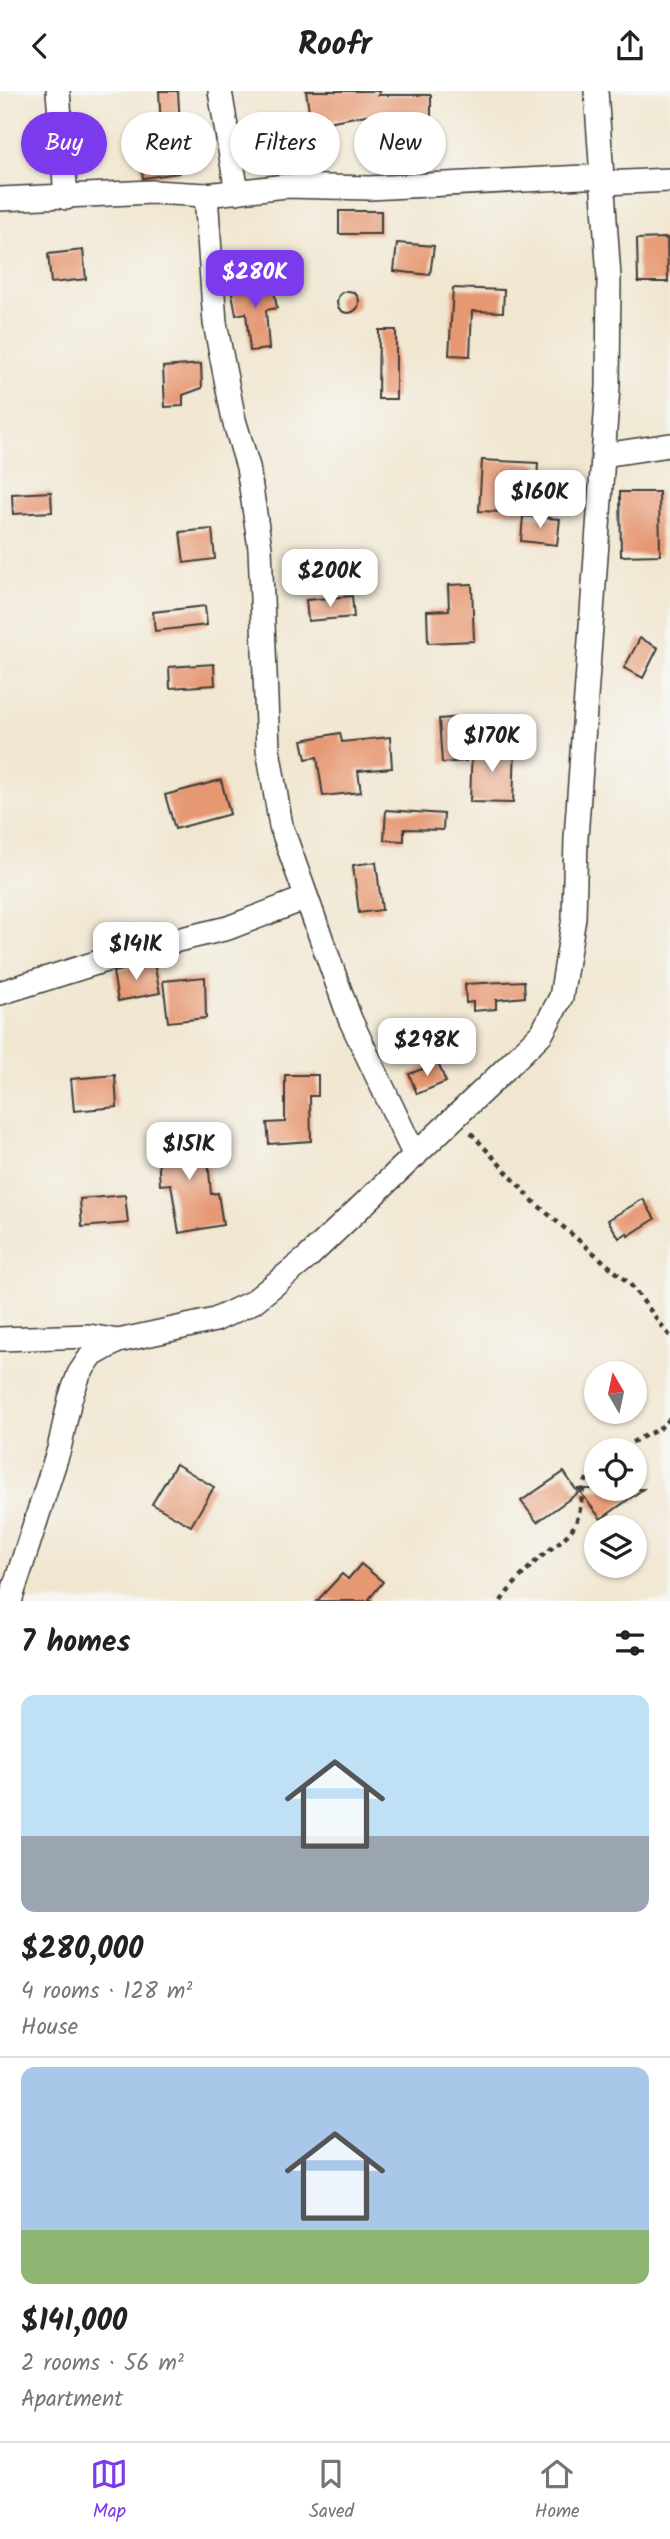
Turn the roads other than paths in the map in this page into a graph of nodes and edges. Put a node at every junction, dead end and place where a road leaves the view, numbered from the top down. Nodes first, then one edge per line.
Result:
1 (58, 91) edge
2 (220, 91) edge
3 (596, 91) edge
4 (603, 180) junction
5 (670, 180) edge
6 (237, 192) junction
7 (206, 195) junction
8 (66, 198) junction
9 (0, 199) edge
10 (670, 445) edge
11 (604, 455) junction
12 (306, 898) junction
13 (0, 993) edge
14 (415, 1156) junction
15 (0, 1339) edge
16 (118, 1341) junction
17 (10, 1601) edge

1 - 8 street
2 - 6 street
3 - 4 street
4 - 5 street
4 - 6 street
4 - 11 street
6 - 7 street
7 - 8 street
7 - 12 street
8 - 9 street
10 - 11 street
11 - 14 street
12 - 13 street
12 - 14 street
14 - 16 street
15 - 16 street
16 - 17 street

